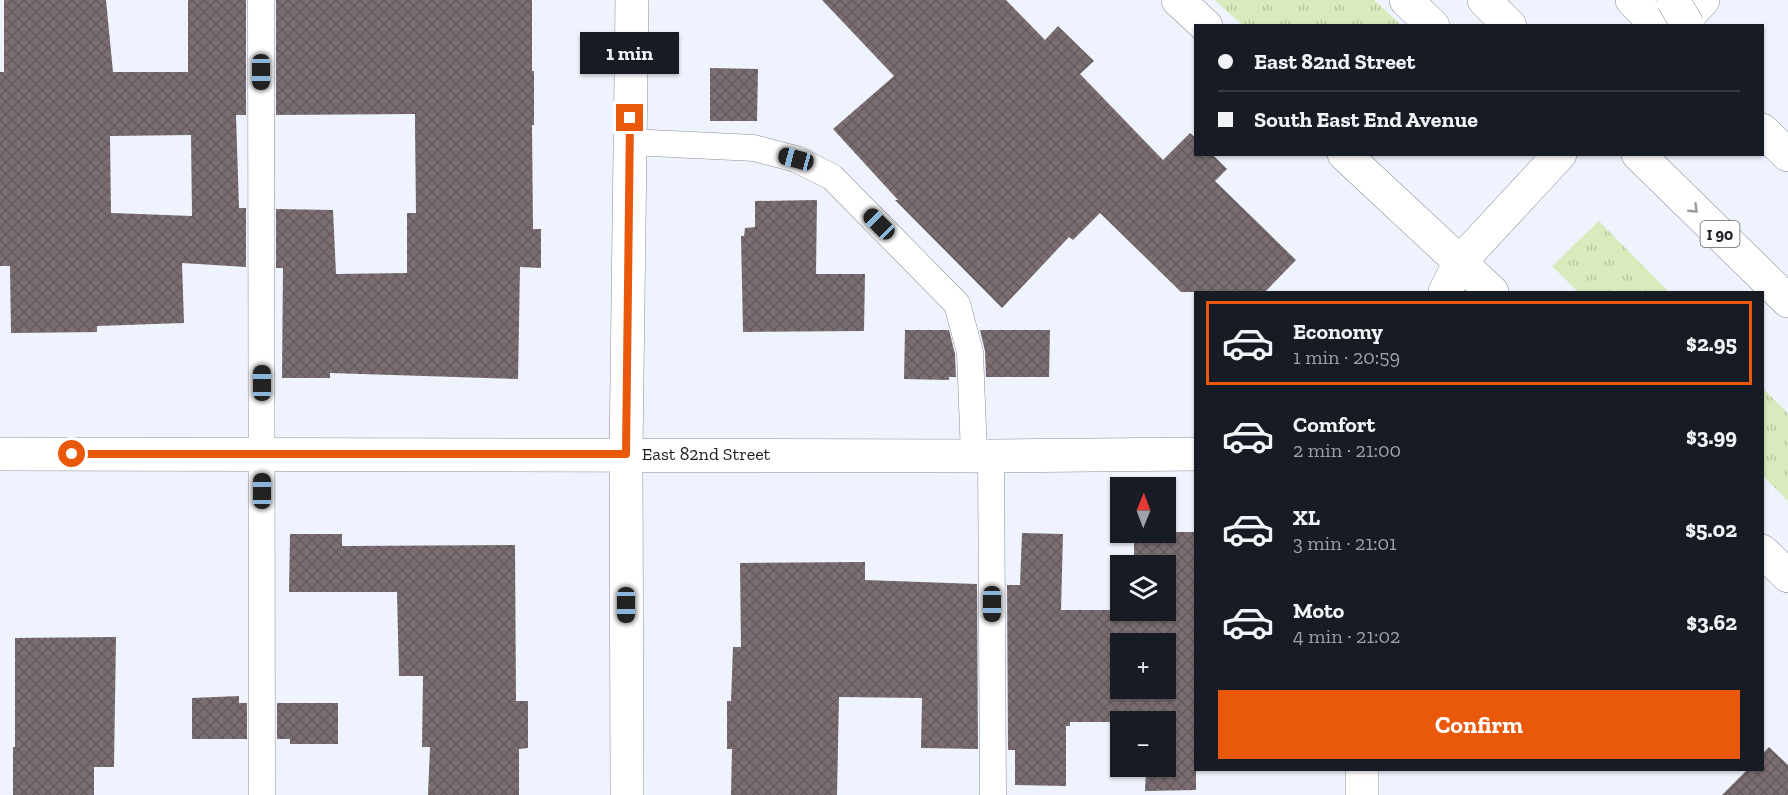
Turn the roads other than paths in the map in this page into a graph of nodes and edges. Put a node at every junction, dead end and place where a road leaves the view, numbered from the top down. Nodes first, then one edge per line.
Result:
1 (261, 0) edge
2 (632, 0) edge
3 (1178, 0) edge
4 (1406, 0) edge
5 (1484, 0) edge
6 (1632, 0) edge
7 (1673, 0) edge
8 (1703, 0) edge
9 (1204, 24) edge
10 (1431, 24) edge
11 (1508, 24) edge
12 (1656, 24) edge
13 (1681, 24) edge
14 (1687, 24) edge
15 (1764, 131) edge
16 (630, 142) junction
17 (1788, 155) edge
18 (1346, 156) edge
19 (1558, 156) edge
20 (1639, 159) edge
21 (1460, 262) junction
22 (1445, 291) edge
23 (1491, 291) edge
24 (1788, 301) edge
25 (0, 454) edge
26 (262, 454) junction
27 (626, 454) junction
28 (1194, 454) edge
29 (983, 455) junction
30 (1764, 554) edge
31 (1788, 576) edge
32 (1362, 771) edge
33 (262, 795) edge
34 (627, 795) edge
35 (993, 795) edge
36 (1362, 795) edge

1 - 26 lane
2 - 16 main road
3 - 9 main road
4 - 10 main road
5 - 11 main road
6 - 12 main road
7 - 14 main road, bridge
8 - 13 main road
15 - 17 main road
16 - 27 main road
16 - 29 lane
18 - 21 main road
19 - 21 main road
20 -> 24 main road, I 90
21 - 22 main road
21 - 23 main road
25 - 26 main road, East 82nd Street
26 - 27 main road, East 82nd Street
26 - 33 lane
27 - 29 main road, East 82nd Street
27 - 34 main road
28 - 29 main road, East 82nd Street
29 - 35 lane
30 - 31 main road
32 - 36 main road

